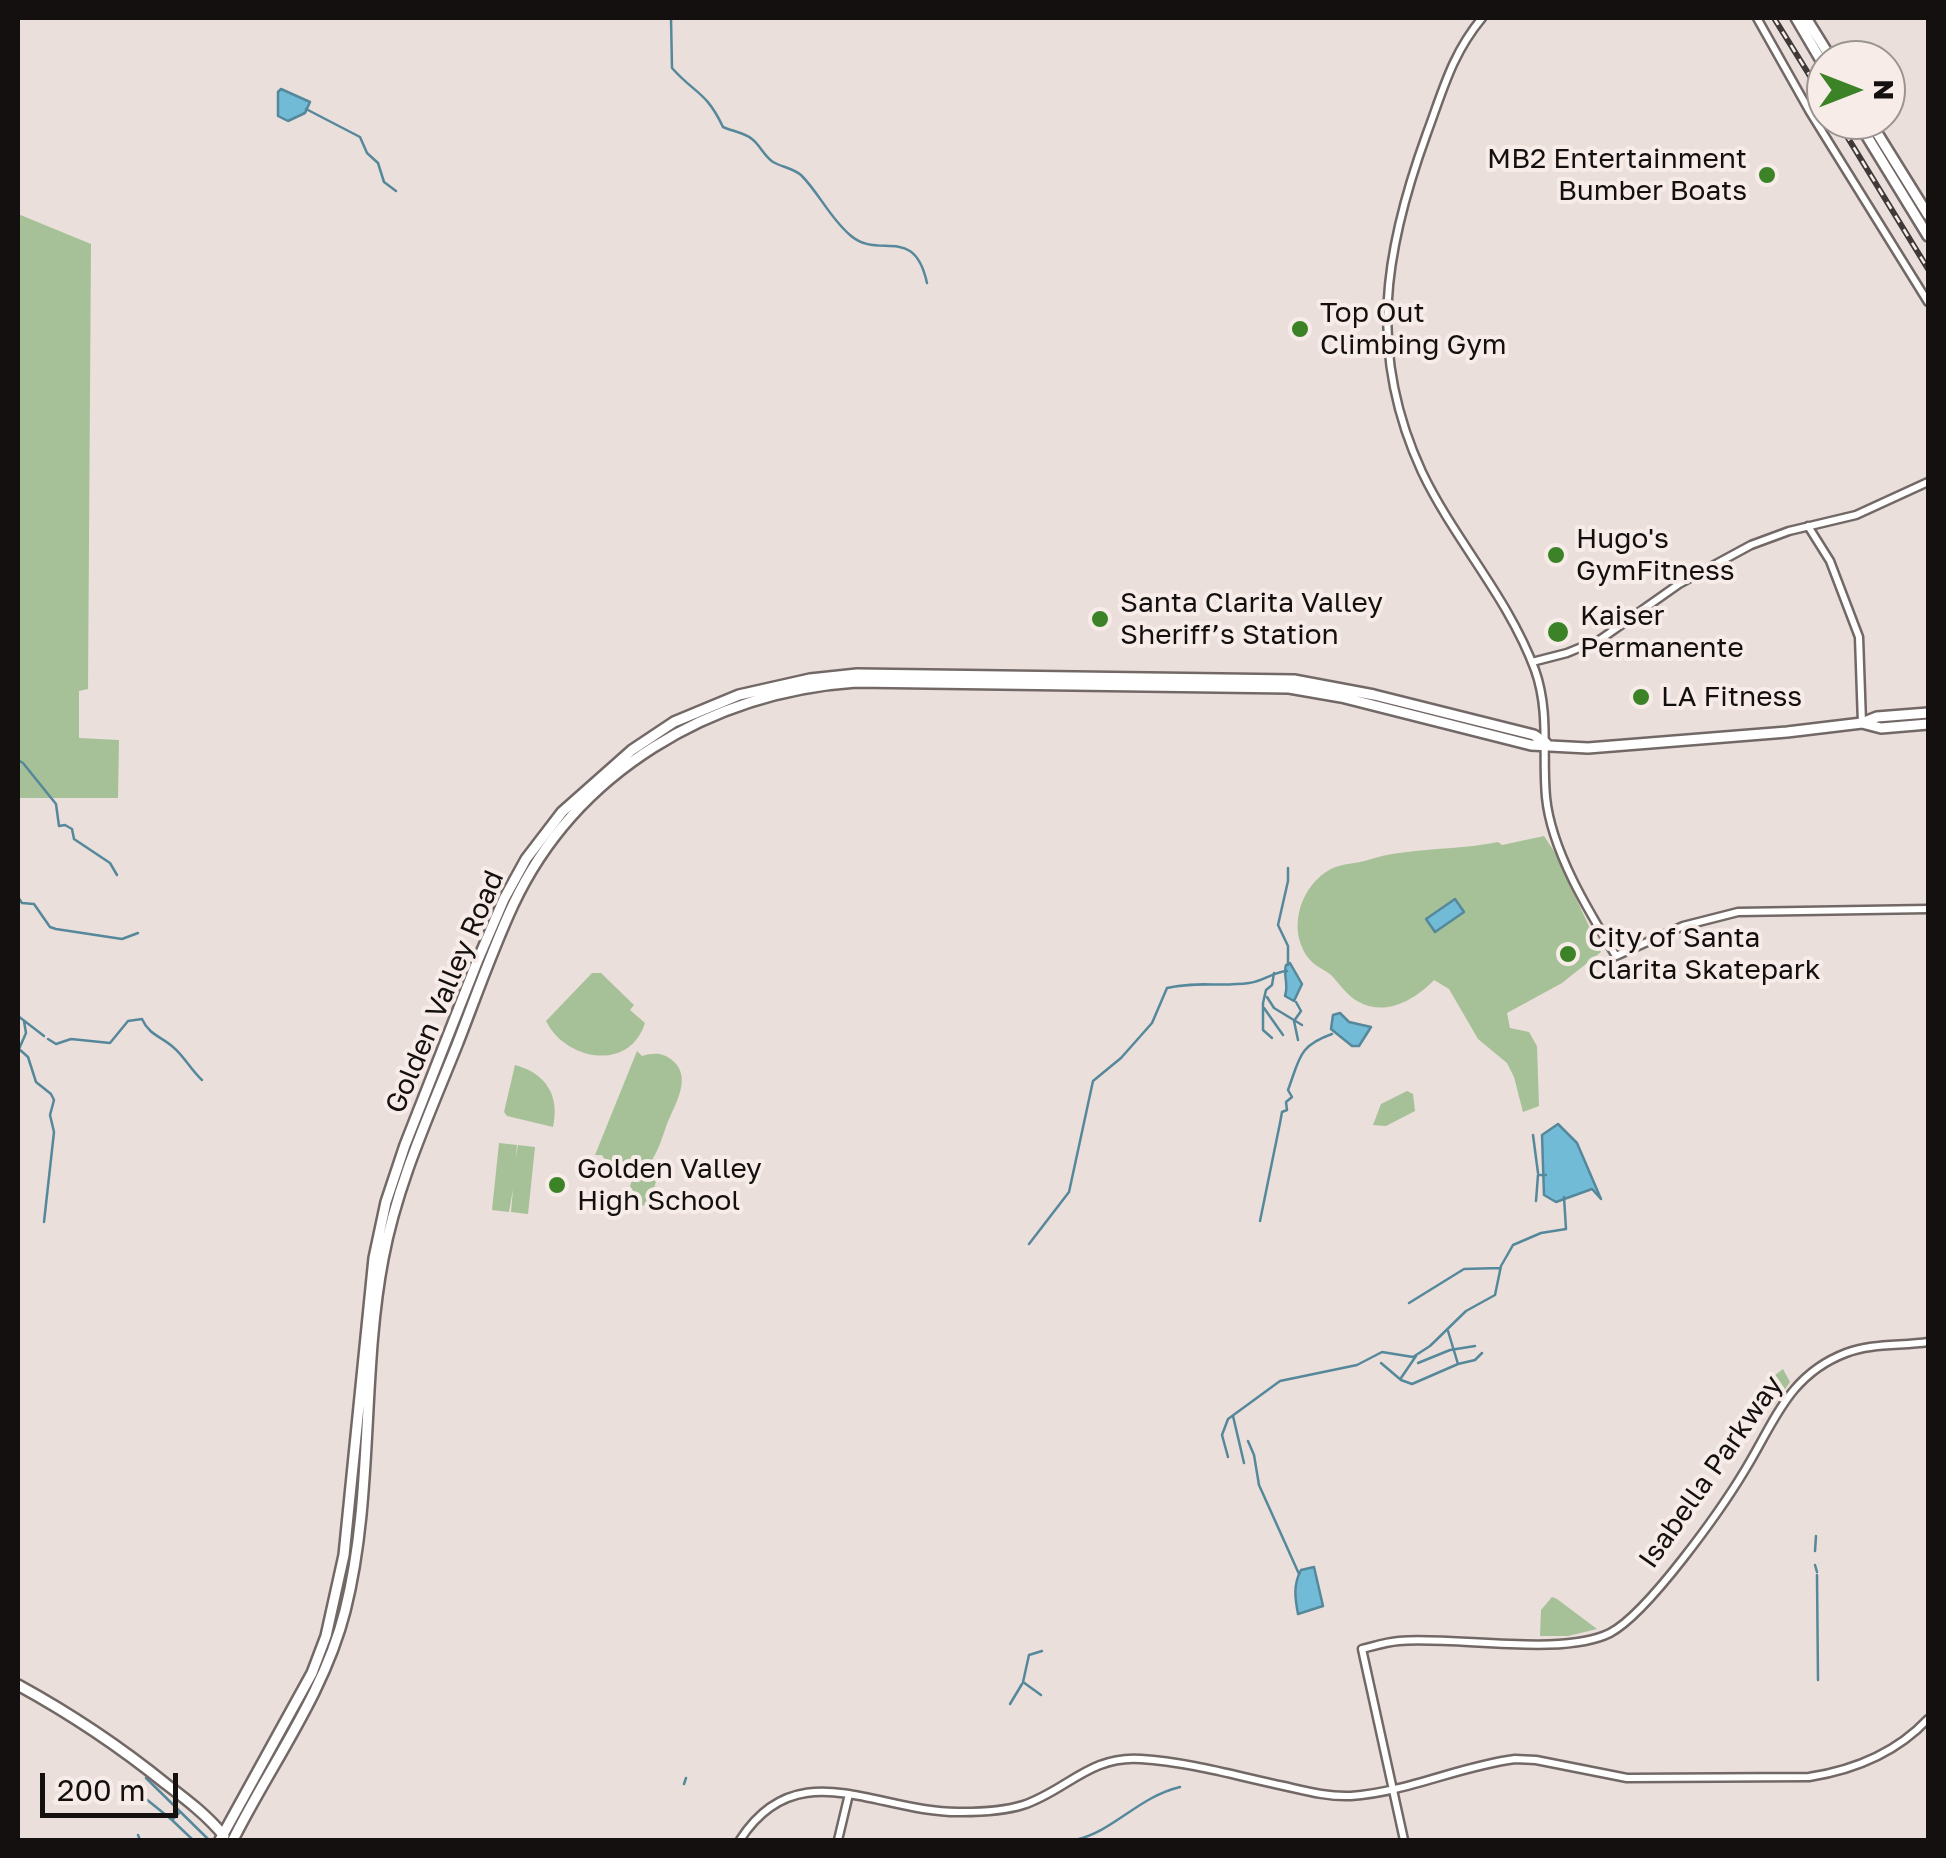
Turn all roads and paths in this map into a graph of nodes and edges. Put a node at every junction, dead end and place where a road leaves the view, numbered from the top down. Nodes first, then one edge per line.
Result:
1 (1482, 18) edge
2 (1757, 18) edge
3 (1796, 18) edge
4 (1806, 18) edge
5 (1809, 40) edge
6 (1820, 40) edge
7 (1870, 140) edge
8 (1882, 140) edge
9 (1872, 144) junction
10 (1908, 181) junction
11 (1928, 215) edge
12 (1928, 232) edge
13 (1928, 302) edge
14 (1928, 482) edge
15 (1808, 526) junction
16 (1532, 662) junction
17 (1928, 712) edge
18 (1862, 723) junction
19 (1928, 724) edge
20 (1546, 743) junction
21 (1928, 909) edge
22 (1928, 1342) edge
23 (18, 1685) edge
24 (1928, 1719) edge
25 (1392, 1788) junction
26 (849, 1794) junction
27 (229, 1839) edge
28 (740, 1840) edge
29 (838, 1840) edge
30 (1404, 1840) edge

1 - 16 street
2 - 13 street
3 - 5 main road
4 - 6 main road
7 - 9 main road
8 - 10 main road
9 - 10 main road
9 - 12 main road
10 - 11 main road
10 - 12 main road
14 - 15 street
15 - 16 street
15 - 18 street
16 - 20 street
17 - 18 main road, Golden Valley Road
18 - 19 main road, Golden Valley Road
18 - 20 main road, Golden Valley Road
20 - 21 street
20 - 27 main road, Golden Valley Road
22 - 25 street, Isabella Parkway
23 - 27 main road
24 - 25 street
25 - 26 street
25 - 30 street
26 - 28 street
26 - 29 street

